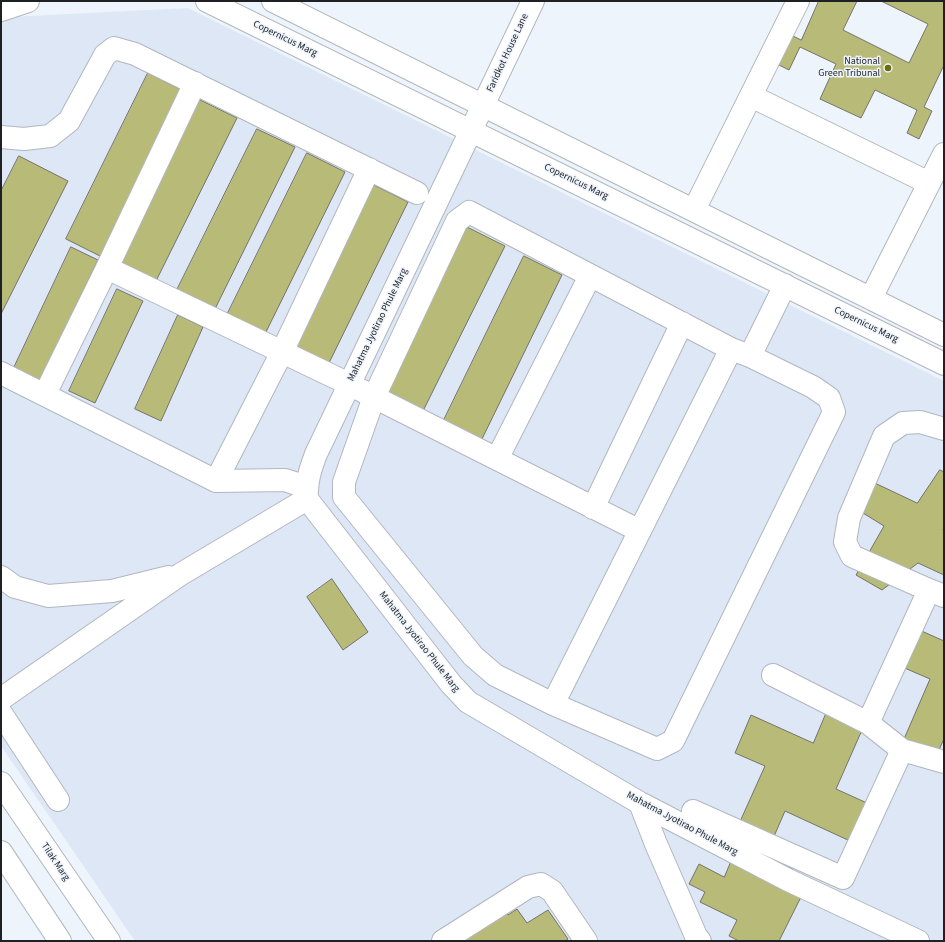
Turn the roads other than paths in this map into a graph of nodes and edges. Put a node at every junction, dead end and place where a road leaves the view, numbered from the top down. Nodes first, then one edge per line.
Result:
1 (28, 1) edge
2 (207, 1) edge
3 (273, 1) edge
4 (533, 1) edge
5 (798, 1) edge
6 (1, 10) edge
7 (195, 83) junction
8 (751, 96) junction
9 (484, 105) junction
10 (471, 131) junction
11 (1, 137) edge
12 (944, 154) edge
13 (369, 169) junction
14 (929, 184) junction
15 (417, 193) dead end
16 (694, 210) junction
17 (107, 268) junction
18 (590, 276) junction
19 (785, 285) junction
20 (871, 298) junction
21 (682, 323) junction
22 (944, 334) edge
23 (282, 352) junction
24 (741, 352) junction
25 (944, 364) edge
26 (1, 373) edge
27 (349, 384) junction
28 (45, 394) junction
29 (374, 397) junction
30 (944, 429) edge
31 (497, 459) junction
32 (216, 481) junction
33 (307, 493) junction
34 (593, 508) junction
35 (640, 531) junction
36 (182, 574) junction
37 (1, 577) edge
38 (937, 593) edge
39 (773, 676) dead end
40 (1, 699) edge
41 (553, 704) junction
42 (1, 713) edge
43 (868, 723) junction
44 (902, 750) junction
45 (944, 762) edge
46 (1, 783) edge
47 (58, 800) dead end
48 (640, 803) junction
49 (693, 811) dead end
50 (1, 852) edge
51 (695, 939) edge
52 (60, 941) edge
53 (109, 941) edge
54 (443, 941) edge
55 (586, 941) edge
56 (918, 941) edge

1 - 6 street
2 - 10 street, Copernicus Marg
3 - 9 street
4 - 9 street, Faridkot House Lane
5 - 8 street
7 - 11 street
7 - 13 street
7 - 17 street
8 - 14 street
8 - 16 street
9 - 10 street, Faridkot House Lane
9 - 16 street
10 - 19 street, Copernicus Marg
10 - 27 street, Mahatma Jyotirao Phule Marg
12 - 14 street
13 - 15 street
13 - 23 street
14 - 20 street
16 - 20 street
17 - 23 street
17 - 28 street
18 - 21 street
18 - 29 street
18 - 31 street
19 - 24 street
19 - 25 street, Copernicus Marg
20 - 22 street
21 - 24 street
21 - 34 street
23 - 27 street
23 - 32 street
24 - 35 street
24 - 41 street
26 - 28 street
27 - 29 street
27 - 33 street, Mahatma Jyotirao Phule Marg
28 - 32 street
29 - 31 street
29 - 41 street
30 - 38 street
31 - 34 street
32 - 33 street
33 - 36 street
33 - 48 street, Mahatma Jyotirao Phule Marg
34 - 35 street
35 - 41 street
36 - 37 street
36 - 40 street
38 - 43 street
39 - 43 street
42 - 47 street
43 - 44 street
44 - 45 street
44 - 49 street
46 - 53 street, Tilak Marg
48 - 51 street
48 - 56 street, Mahatma Jyotirao Phule Marg
50 - 52 street
54 - 55 street

